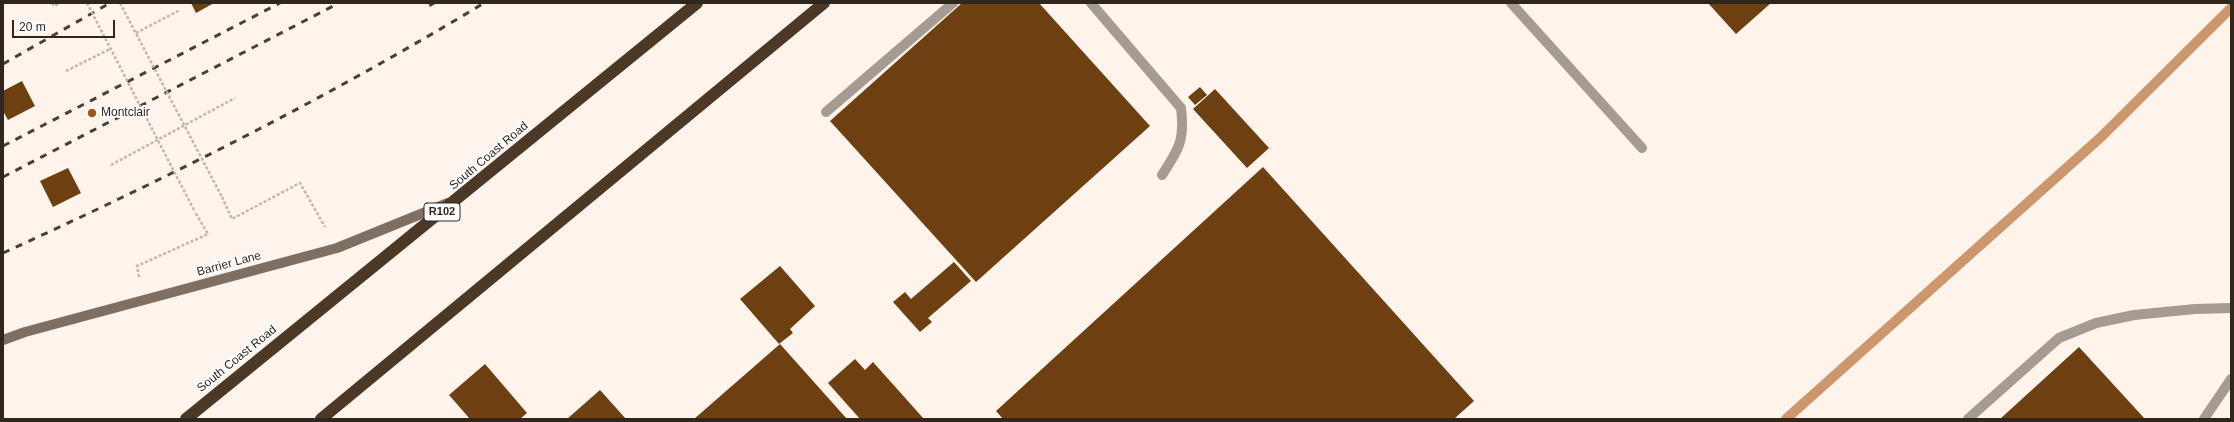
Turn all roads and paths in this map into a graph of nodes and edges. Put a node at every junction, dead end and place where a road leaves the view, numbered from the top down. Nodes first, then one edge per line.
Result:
1 (52, 3) edge
2 (60, 3) edge
3 (87, 3) edge
4 (120, 3) edge
5 (697, 3) edge
6 (824, 3) edge
7 (953, 3) edge
8 (1091, 3) edge
9 (1511, 3) edge
10 (180, 10) dead end
11 (136, 33) junction
12 (110, 49) junction
13 (66, 71) dead end
14 (235, 98) dead end
15 (826, 112) dead end
16 (184, 126) junction
17 (158, 140) junction
18 (1642, 148) dead end
19 (111, 165) dead end
20 (1162, 175) dead end
21 (458, 199) junction
22 (336, 248) junction
23 (143, 301) junction
24 (2231, 308) edge
25 (3, 340) edge
26 (2231, 379) edge
27 (186, 419) edge
28 (321, 419) edge
29 (1968, 419) edge
30 (2204, 419) edge

1 - 2 path
3 - 12 path, bridge
4 - 11 path, bridge
5 - 21 highway, South Coast Road / R102
6 - 28 highway
7 - 15 lane
8 - 20 lane
9 - 18 lane
10 - 11 path
11 - 16 path, bridge
12 - 13 path
12 - 17 path, bridge
14 - 16 path
16 - 17 path
16 - 22 path, bridge
17 - 19 path
17 - 23 path, bridge
21 - 22 street, Barrier Lane
21 - 27 highway, South Coast Road / R102
22 - 23 street, Barrier Lane
23 - 25 street, Barrier Lane
24 - 29 lane
26 - 30 lane

